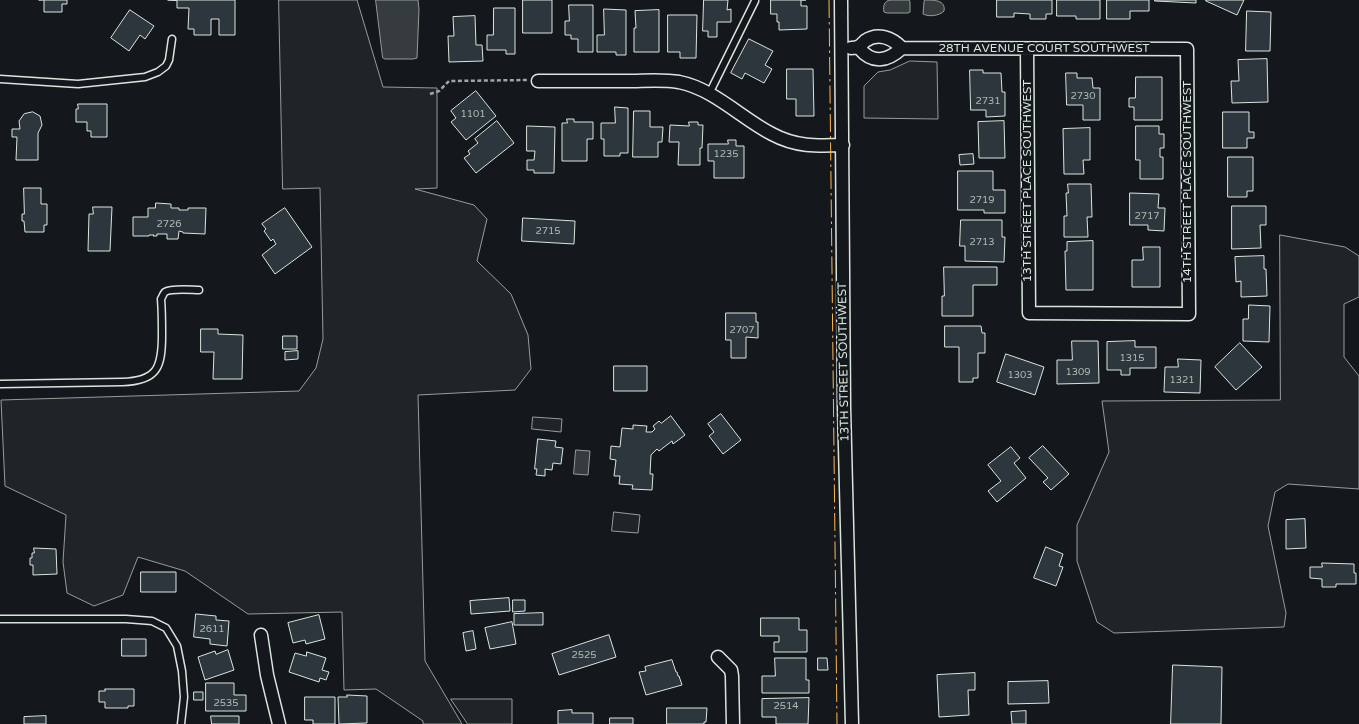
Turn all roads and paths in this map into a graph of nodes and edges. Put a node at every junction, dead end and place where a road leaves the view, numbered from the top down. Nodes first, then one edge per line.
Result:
1 (841, 0) edge
2 (755, 2) dead end
3 (172, 39) dead end
4 (842, 48) junction
5 (859, 48) junction
6 (902, 48) junction
7 (1027, 49) junction
8 (1187, 49) joint
9 (0, 78) edge
10 (538, 81) joint
11 (430, 94) dead end
12 (708, 94) junction
13 (843, 145) junction
14 (199, 290) dead end
15 (1189, 314) joint
16 (0, 384) edge
17 (0, 619) edge
18 (261, 635) dead end
19 (718, 657) dead end
20 (181, 724) edge
21 (279, 724) edge
22 (733, 724) edge
23 (852, 724) edge

1 - 4 street, 13TH STREET SOUTHWEST
2 - 12 lane
3 - 9 lane
4 - 5 street, 28TH AVENUE COURT SOUTHWEST
4 - 13 street, 13TH STREET SOUTHWEST
5 - 6 street, 28TH AVENUE COURT SOUTHWEST
5 - 6 street, 28TH AVENUE COURT SOUTHWEST
6 - 7 street, 28TH AVENUE COURT SOUTHWEST
7 - 8 street, 28TH AVENUE COURT SOUTHWEST
7 - 15 street, 13TH STREET PLACE SOUTHWEST
8 - 15 street, 14TH STREET PLACE SOUTHWEST
10 - 11 path
10 - 12 street
12 - 13 street
13 - 23 street, 13TH STREET SOUTHWEST
14 - 16 lane
17 - 20 lane
18 - 21 street
19 - 22 street

